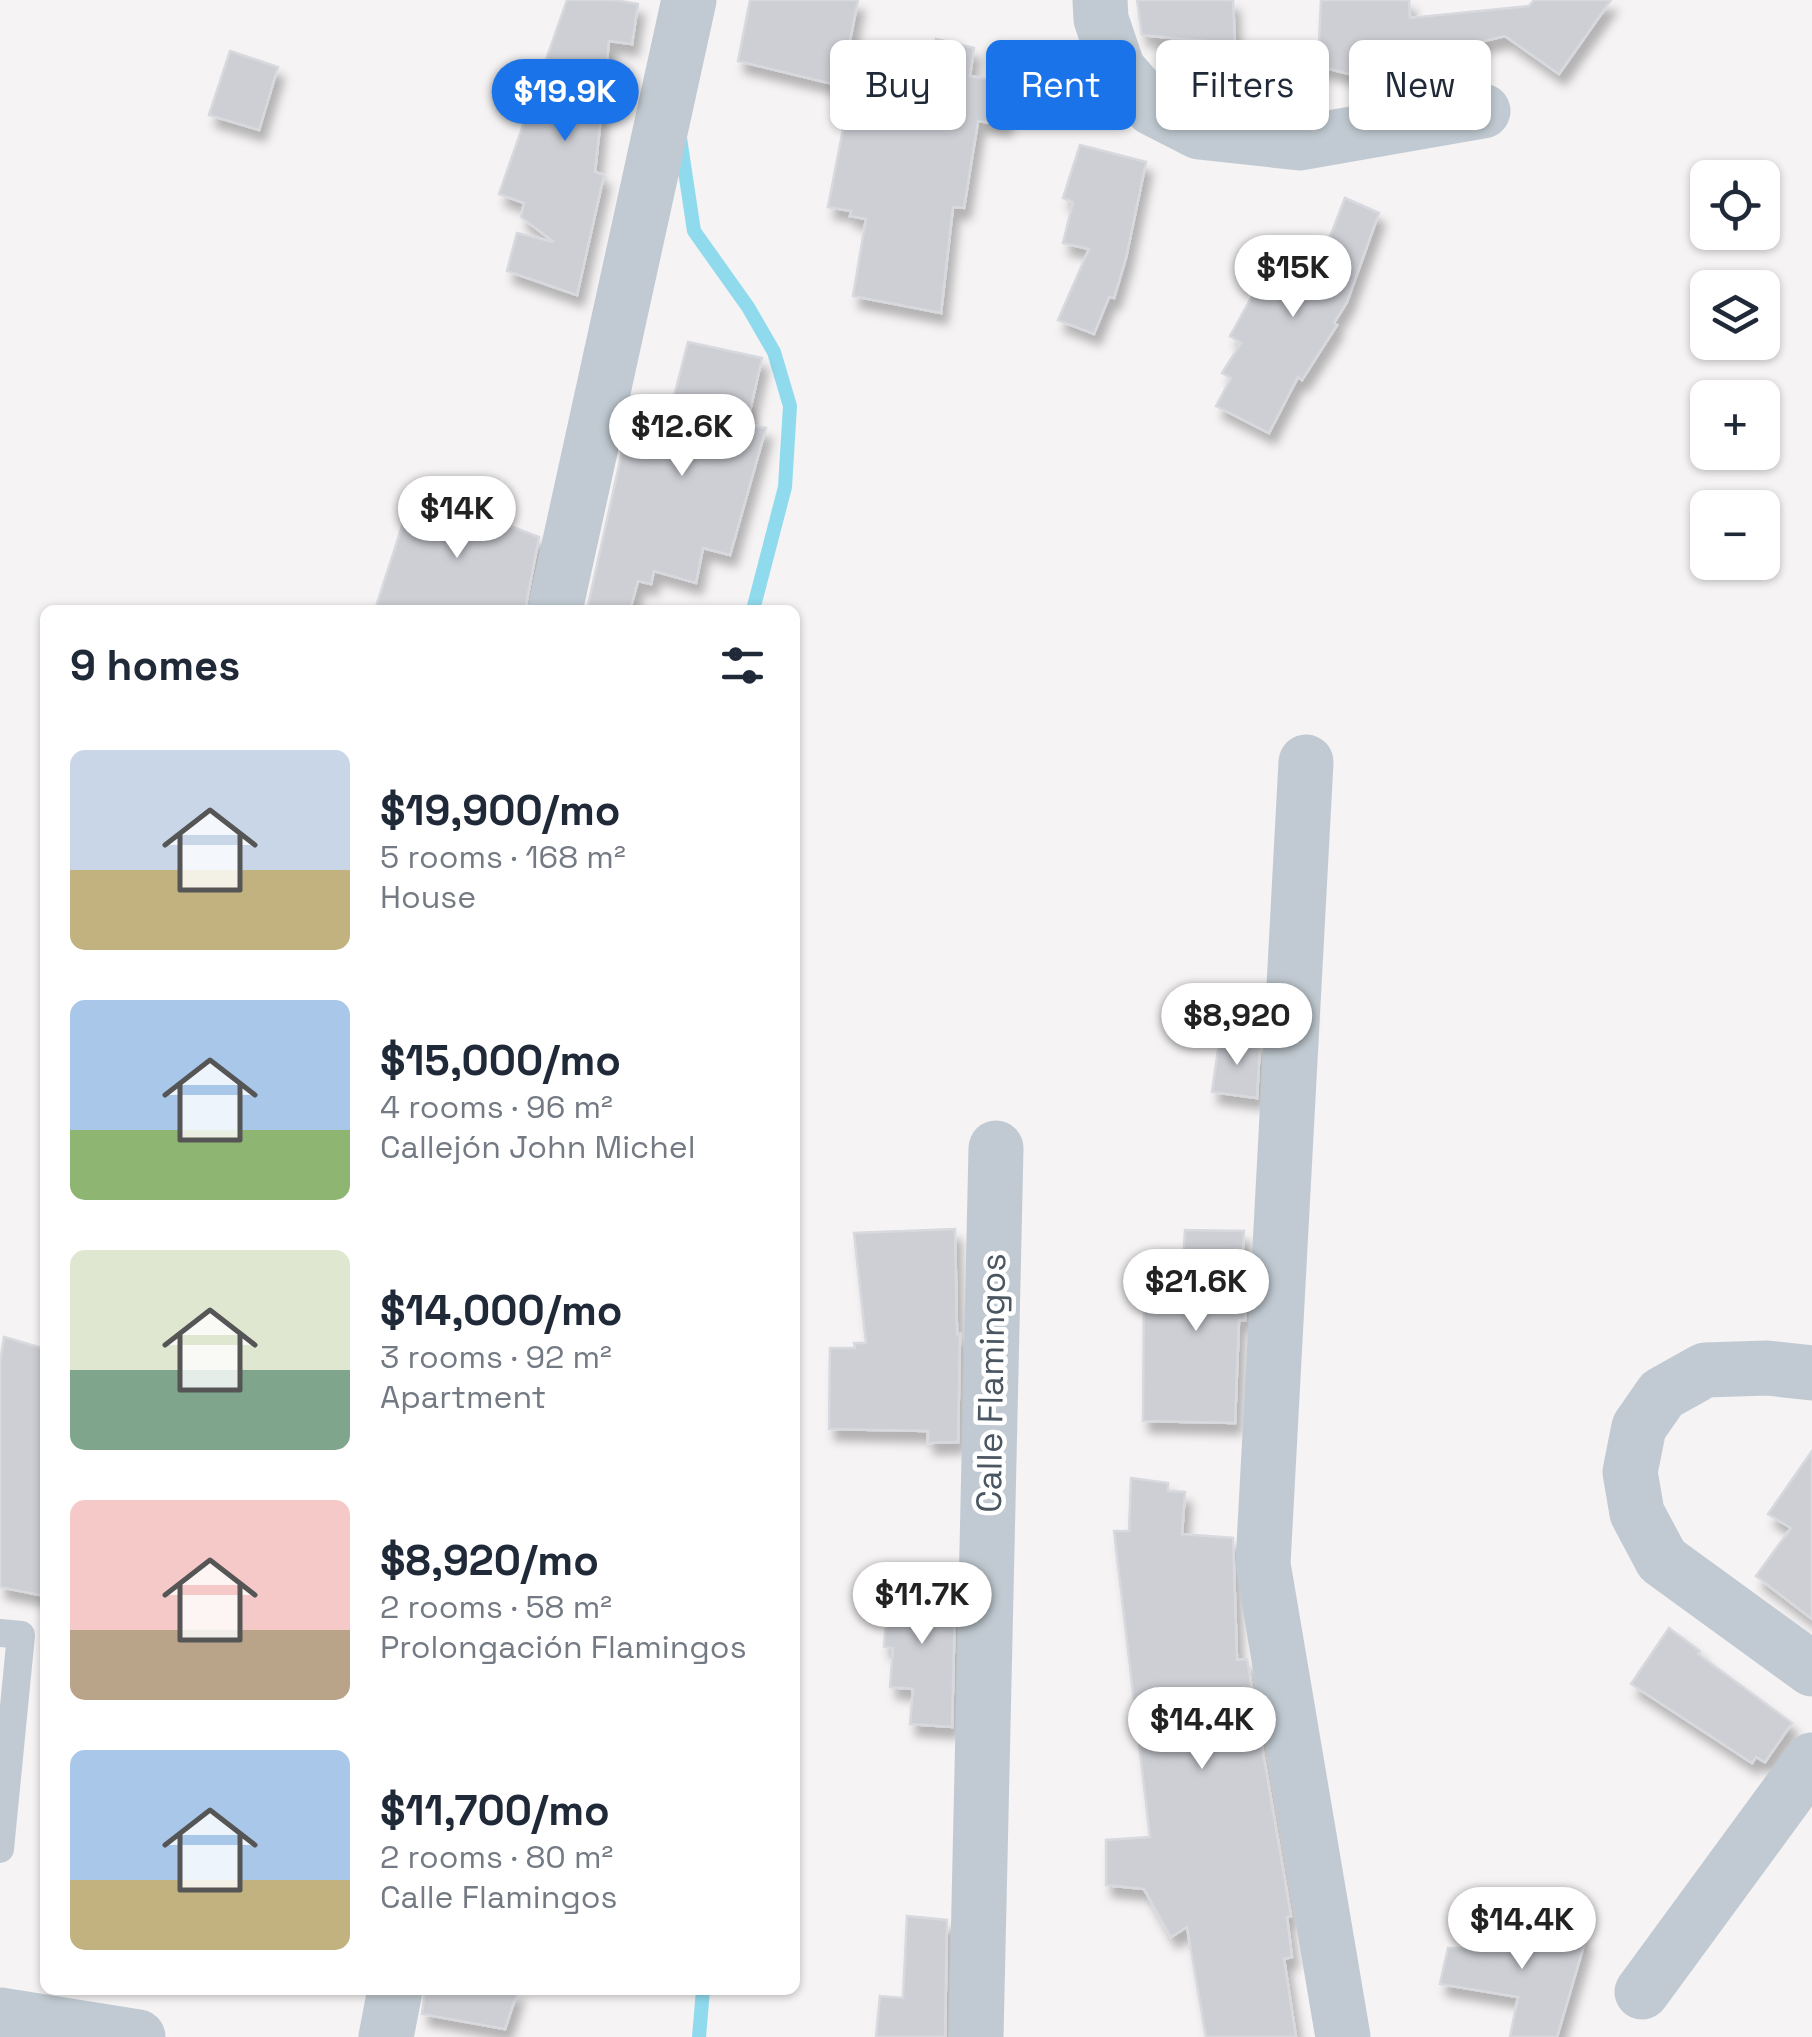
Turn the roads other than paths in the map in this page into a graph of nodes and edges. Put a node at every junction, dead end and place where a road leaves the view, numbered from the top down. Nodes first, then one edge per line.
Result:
1 (689, 0) edge
2 (1100, 0) edge
3 (1374, 130) edge
4 (556, 605) edge
5 (1306, 762) dead end
6 (996, 1148) dead end
7 (1812, 1373) edge
8 (0, 1633) edge
9 (1812, 1669) edge
10 (1812, 1760) edge
11 (0, 1849) edge
12 (1642, 1992) dead end
13 (394, 1995) edge
14 (0, 2015) edge
15 (138, 2037) edge
16 (386, 2037) edge
17 (976, 2037) edge
18 (1342, 2037) edge

1 - 4 street
2 - 3 street
5 - 18 street
6 - 17 street, Calle Flamingos
7 - 9 street
8 - 11 lane
10 - 12 street
13 - 16 street
14 - 15 street

